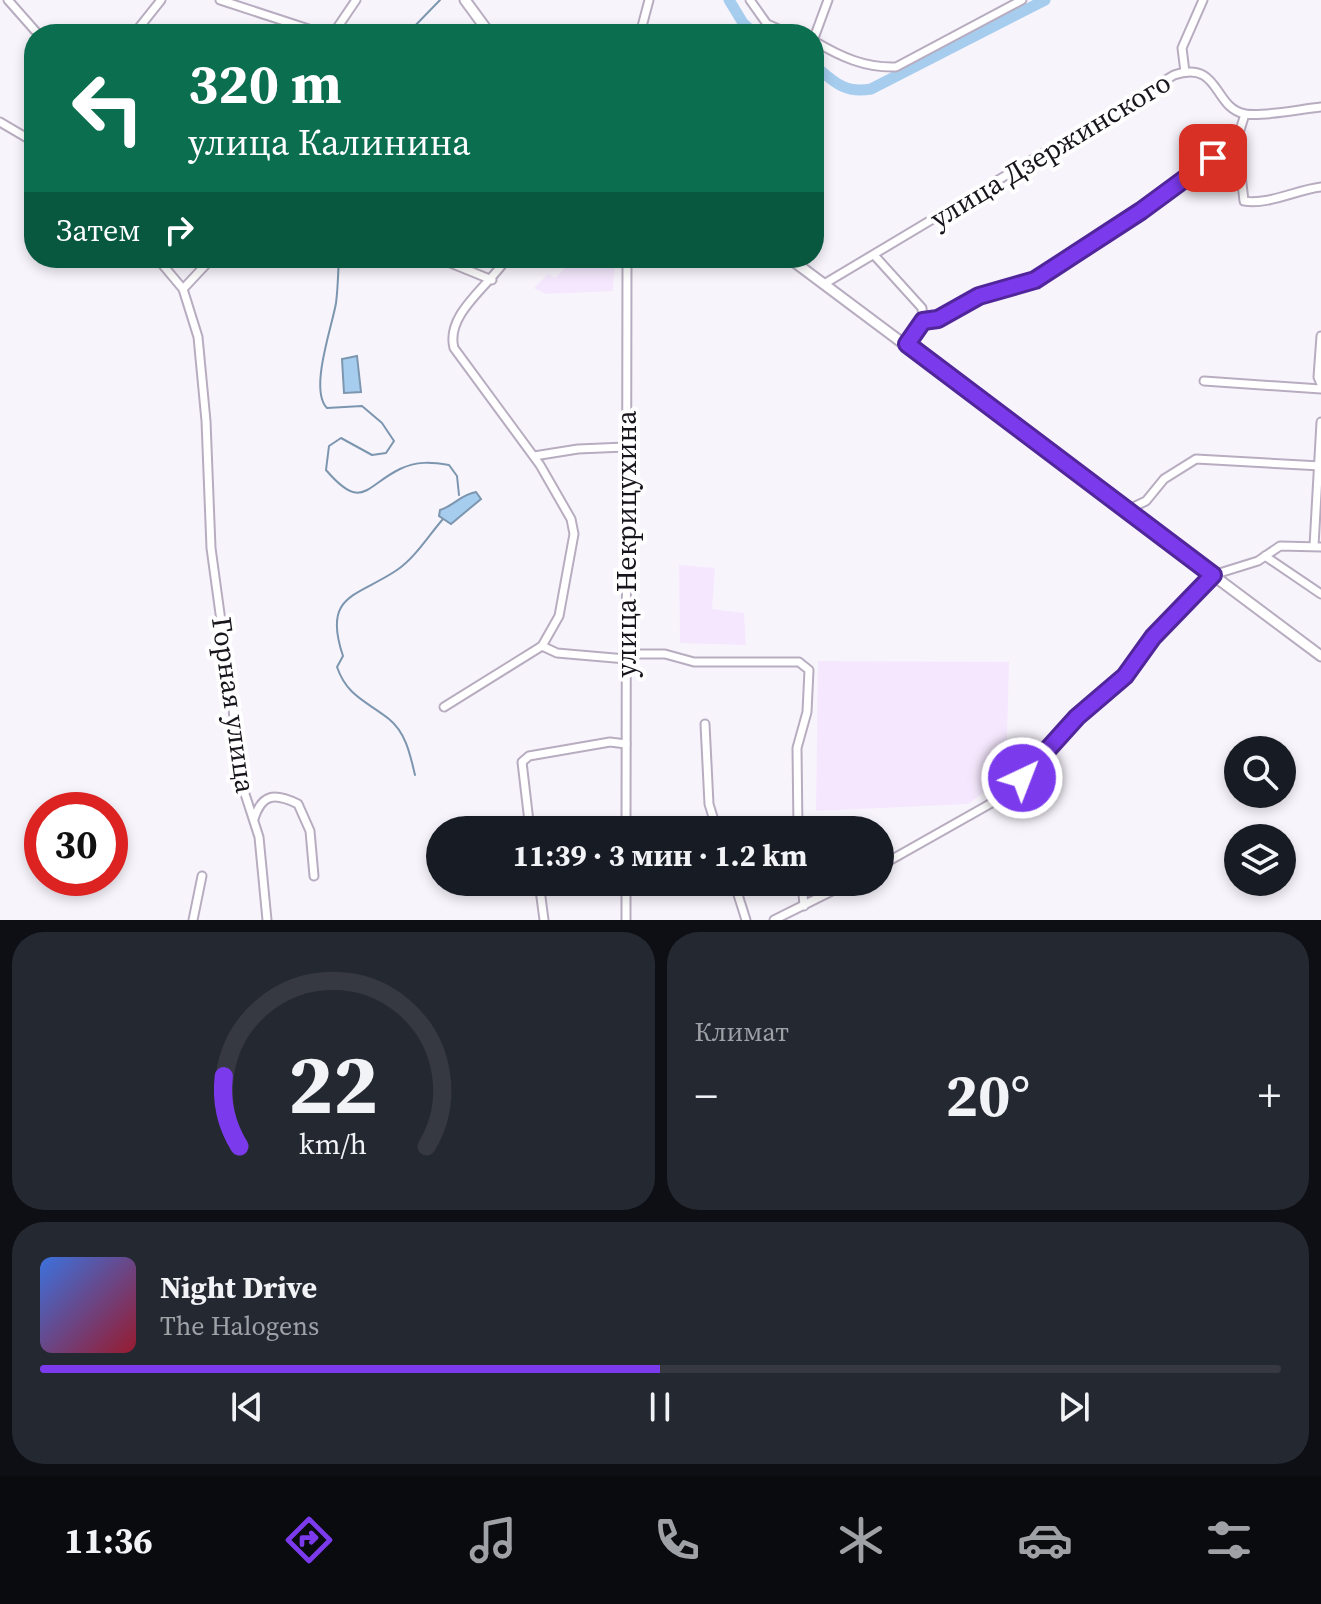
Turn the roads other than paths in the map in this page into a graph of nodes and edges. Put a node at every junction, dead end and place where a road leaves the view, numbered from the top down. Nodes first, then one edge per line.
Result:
1 (8, 0) edge
2 (161, 0) edge
3 (220, 0) edge
4 (356, 0) edge
5 (465, 0) edge
6 (649, 0) edge
7 (750, 0) edge
8 (828, 0) edge
9 (1022, 0) edge
10 (1203, 0) edge
11 (29, 24) edge
12 (142, 24) edge
13 (293, 24) edge
14 (340, 24) edge
15 (483, 24) edge
16 (643, 24) edge
17 (767, 24) edge
18 (820, 24) edge
19 (824, 45) edge
20 (1185, 72) junction
21 (1321, 107) edge
22 (1245, 114) junction
23 (0, 122) edge
24 (24, 136) edge
25 (1237, 140) junction
26 (1321, 187) edge
27 (874, 255) junction
28 (165, 268) edge
29 (203, 268) edge
30 (463, 268) edge
31 (500, 268) edge
32 (627, 268) edge
33 (802, 268) edge
34 (492, 280) junction
35 (824, 284) junction
36 (183, 289) junction
37 (923, 321) junction
38 (1321, 336) edge
39 (907, 344) junction
40 (1204, 381) dead end
41 (1321, 387) edge
42 (1321, 422) edge
43 (625, 447) junction
44 (534, 456) junction
45 (1320, 466) edge
46 (1127, 510) junction
47 (1317, 546) edge
48 (1265, 556) junction
49 (1213, 575) junction
50 (1321, 594) edge
51 (542, 646) junction
52 (626, 656) junction
53 (1321, 656) edge
54 (444, 707) dead end
55 (705, 724) dead end
56 (626, 744) junction
57 (528, 816) edge
58 (626, 816) edge
59 (713, 816) edge
60 (798, 816) edge
61 (253, 821) junction
62 (894, 858) edge
63 (202, 876) dead end
64 (314, 876) dead end
65 (541, 896) edge
66 (626, 896) edge
67 (738, 896) edge
68 (803, 896) edge
69 (823, 896) edge
70 (804, 906) junction
71 (786, 917) edge
72 (193, 920) edge
73 (267, 920) edge
74 (544, 920) edge
75 (626, 920) edge
76 (746, 920) edge
77 (774, 920) edge

1 - 11 street
2 - 12 street
3 - 13 street
4 - 14 street
5 - 15 main road
6 - 16 street
7 - 17 street
8 - 18 street
9 - 19 street
10 - 20 street
20 - 22 street, улица Дзержинского
20 - 27 street, улица Дзержинского
21 - 22 street
22 - 25 street
23 - 24 street
25 - 26 street
25 - 37 street
27 - 35 street, улица Дзержинского
27 - 37 street
28 - 36 street
29 - 36 street
30 - 34 street
31 - 34 street
32 - 43 street, улица Некрицухина
33 - 35 main road
34 - 44 street
35 - 39 main road
36 - 61 street, Горная улица
37 - 39 street
38 - 41 street
39 - 46 main road
40 - 41 street
42 - 45 street
43 - 44 street
43 - 52 street, улица Некрицухина
44 - 51 street
45 - 46 street
45 - 47 street
46 - 49 main road
47 - 48 street
48 - 49 street
48 - 50 street
49 - 53 main road
49 - 62 street
51 - 52 street
51 - 54 street
52 - 56 street, улица Некрицухина
52 - 60 street
55 - 59 street
56 - 57 street
56 - 58 street, улица Некрицухина
61 - 64 street
61 - 73 street, Горная улица
63 - 72 street
65 - 74 street
66 - 75 street
67 - 76 street
68 - 70 street
69 - 70 street
70 - 71 street
71 - 77 street

